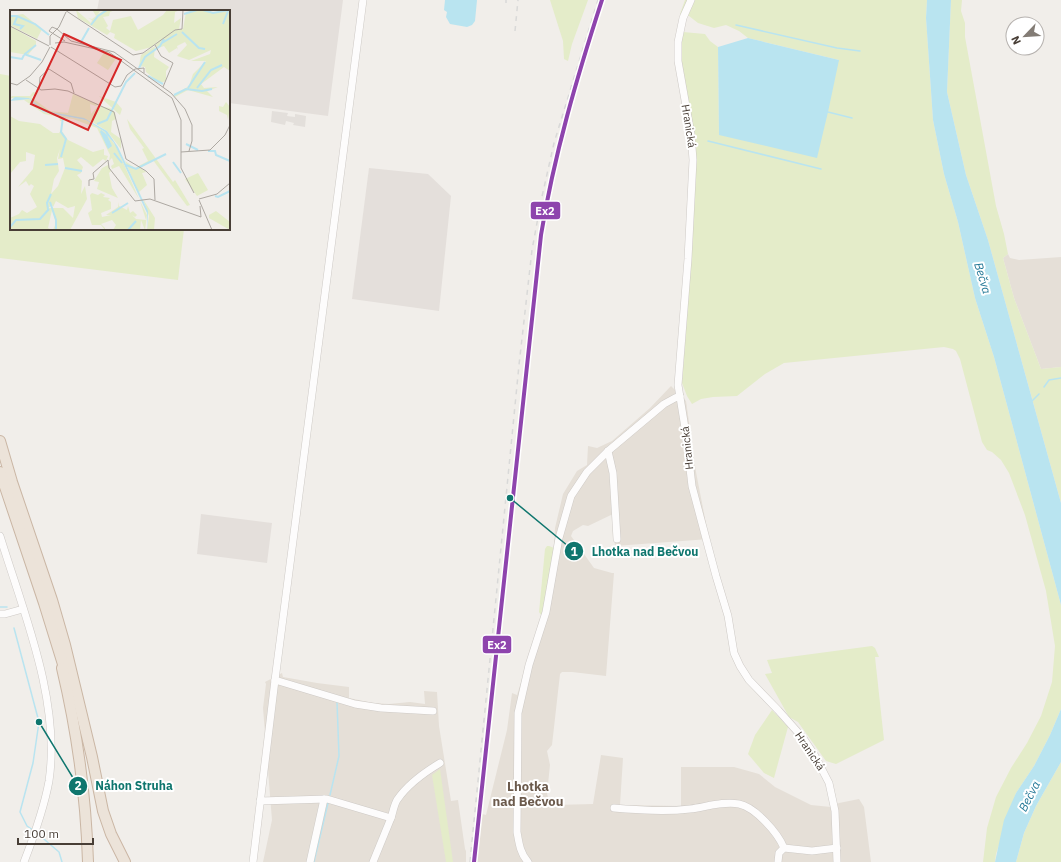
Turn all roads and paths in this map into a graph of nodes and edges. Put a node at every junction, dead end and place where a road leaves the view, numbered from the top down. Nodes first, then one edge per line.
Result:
1 (363, 0) edge
2 (691, 0) edge
3 (680, 396) junction
4 (0, 441) edge
5 (608, 451) junction
6 (0, 472) edge
7 (0, 536) edge
8 (617, 539) dead end
9 (23, 609) junction
10 (0, 614) edge
11 (56, 646) junction
12 (274, 680) junction
13 (433, 711) dead end
14 (440, 763) dead end
15 (96, 779) junction
16 (324, 799) junction
17 (260, 801) junction
18 (614, 808) dead end
19 (391, 818) junction
20 (784, 848) junction
21 (836, 848) junction
22 (24, 862) edge
23 (88, 862) edge
24 (125, 862) edge
25 (253, 862) edge
26 (310, 862) edge
27 (373, 862) edge
28 (528, 862) edge
29 (778, 862) edge
30 (837, 862) edge

1 - 12 street
2 - 3 street, Hranická
3 - 5 street
3 - 21 street, Hranická
4 - 15 highway
5 - 8 street
5 - 28 street
6 - 11 highway
7 - 9 street
9 - 10 street
9 - 22 street
11 - 15 highway
11 - 23 highway
12 - 13 street
12 - 17 street
14 - 19 street
15 - 24 highway
16 - 17 street
16 - 19 street
16 - 26 street
17 - 25 street
18 - 20 street
19 - 27 street
20 - 21 street
20 - 29 street
21 - 30 street, Hranická

